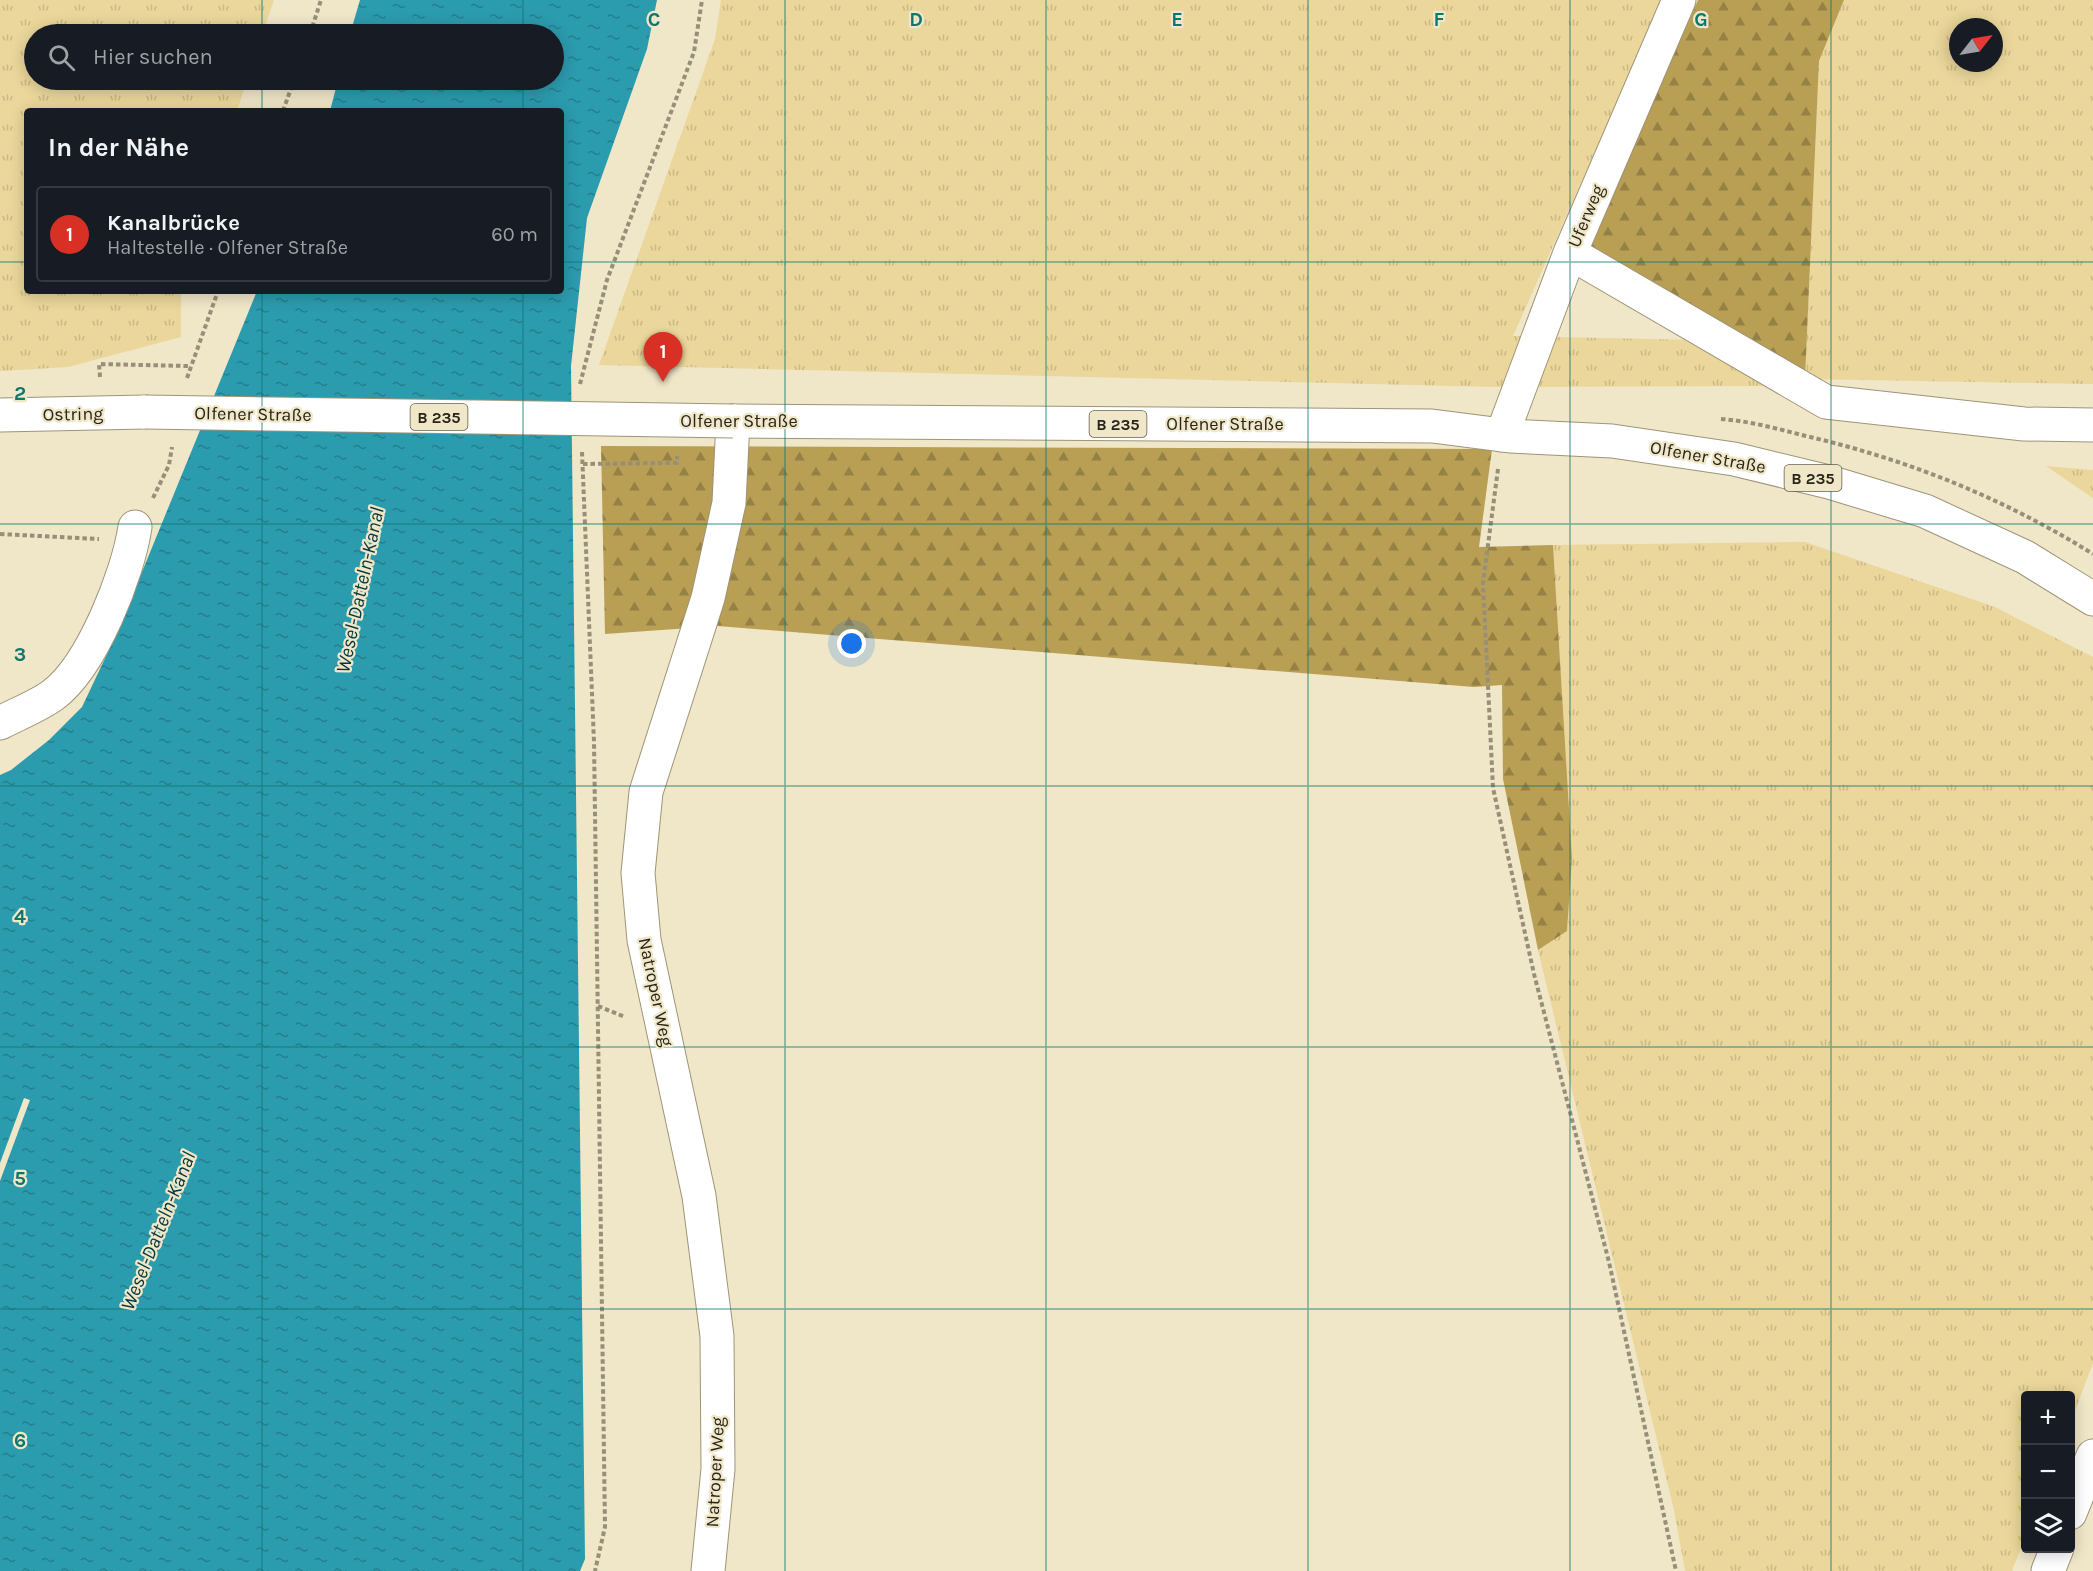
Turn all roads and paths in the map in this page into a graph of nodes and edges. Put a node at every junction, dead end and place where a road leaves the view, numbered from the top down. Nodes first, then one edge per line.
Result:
1 (321, 0) edge
2 (702, 0) edge
3 (1679, 0) edge
4 (313, 24) edge
5 (291, 90) edge
6 (285, 108) edge
7 (1570, 253) junction
8 (189, 366) dead end
9 (580, 392) dead end
10 (145, 412) joint
11 (101, 414) junction
12 (0, 415) edge
13 (733, 421) junction
14 (2093, 425) edge
15 (1502, 435) junction
16 (582, 447) dead end
17 (135, 527) joint
18 (0, 534) edge
19 (2093, 599) edge
20 (0, 723) edge
21 (2093, 1456) edge
22 (2075, 1501) edge
23 (2055, 1553) edge
24 (595, 1571) edge
25 (708, 1571) edge
26 (1676, 1571) edge
27 (2048, 1571) edge

1 - 4 path
2 - 9 path
3 - 7 main road, Uferweg
5 - 6 path
7 - 14 main road
7 - 15 main road, Uferweg
8 - 11 path
10 - 11 main road, Ostring / B 235
10 - 13 main road, Olfener Straße / B 235, bridge
11 - 12 main road, Ostring / B 235
13 - 15 main road, Olfener Straße / B 235
13 - 25 main road, Natroper Weg
15 - 19 main road, Olfener Straße / B 235
15 - 26 path
16 - 24 path
17 - 18 path
17 - 20 main road
21 - 22 main road
23 - 27 main road

